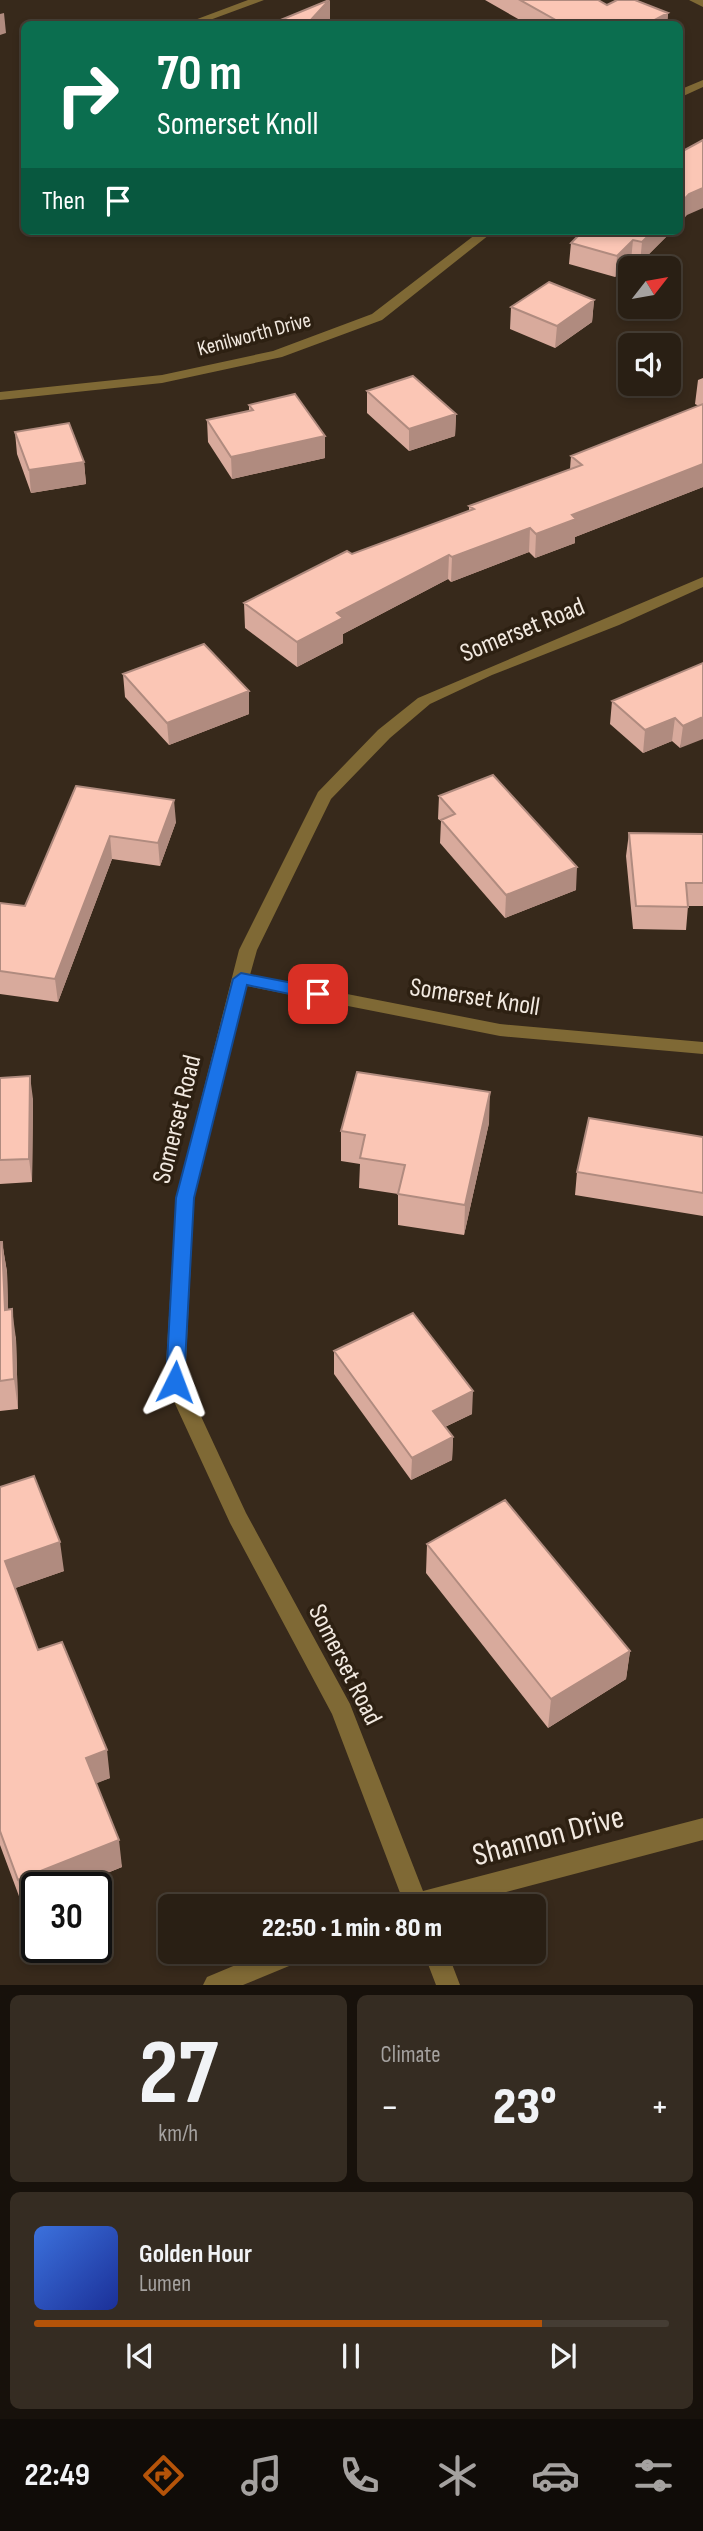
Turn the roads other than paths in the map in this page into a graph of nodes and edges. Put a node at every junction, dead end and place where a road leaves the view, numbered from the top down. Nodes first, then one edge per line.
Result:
1 (259, 0) edge
2 (694, 0) edge
3 (703, 4) edge
4 (199, 21) edge
5 (703, 83) edge
6 (683, 93) edge
7 (483, 235) edge
8 (0, 397) edge
9 (703, 581) edge
10 (241, 979) junction
11 (703, 1048) edge
12 (703, 1829) edge
13 (410, 1894) edge
14 (456, 1894) edge
15 (266, 1964) edge
16 (440, 1964) edge
17 (215, 1985) edge
18 (448, 1985) edge

1 - 4 street
2 - 3 street
5 - 6 street
7 - 8 street, Kenilworth Drive
9 - 10 street, Somerset Road
10 - 11 street, Somerset Knoll
10 - 13 street, Somerset Road
12 - 14 street, Shannon Drive
15 - 17 street
16 - 18 street

